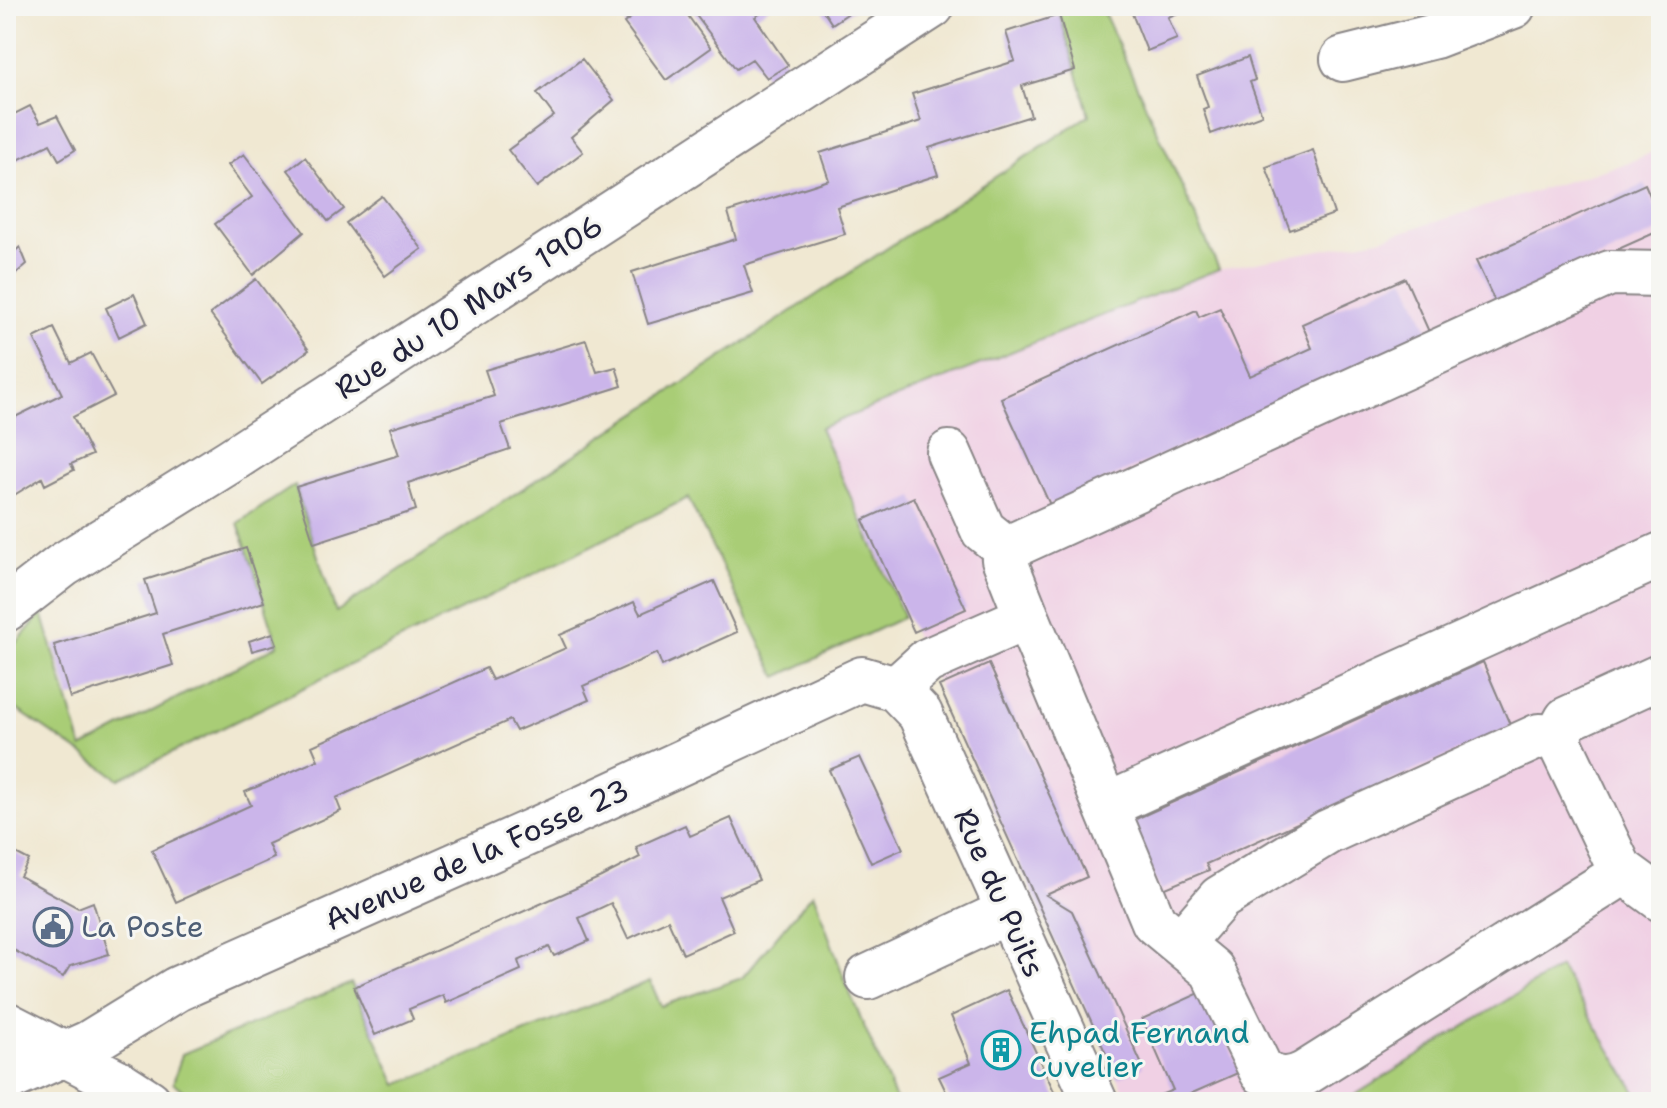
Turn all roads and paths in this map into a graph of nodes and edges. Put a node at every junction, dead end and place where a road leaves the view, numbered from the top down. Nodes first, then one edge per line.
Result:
1 (932, 6) edge
2 (1513, 6) edge
3 (1343, 59) dead end
4 (1661, 274) edge
5 (949, 453) dead end
6 (1008, 550) junction
7 (1661, 555) edge
8 (6, 609) edge
9 (1027, 617) junction
10 (1661, 676) edge
11 (896, 689) junction
12 (1557, 737) junction
13 (1106, 806) junction
14 (1620, 869) junction
15 (1661, 899) edge
16 (1007, 912) junction
17 (1181, 943) junction
18 (868, 977) dead end
19 (6, 1024) edge
20 (64, 1055) junction
21 (6, 1080) edge
22 (149, 1102) edge
23 (1095, 1102) edge

1 - 8 street, Rue du 10 Mars 1906
2 - 3 street
4 - 6 street
5 - 6 street
6 - 9 street
7 - 13 street
9 - 11 street
9 - 13 street
10 - 12 street
11 - 16 street, Rue du Puits
11 - 20 street, Avenue de la Fosse 23
12 - 14 street
12 - 17 street
13 - 17 street
14 - 15 street
14 - 17 street
16 - 18 street
16 - 23 street, Rue du Puits
19 - 20 street
20 - 21 street, Avenue de la Fosse 23
20 - 22 street

